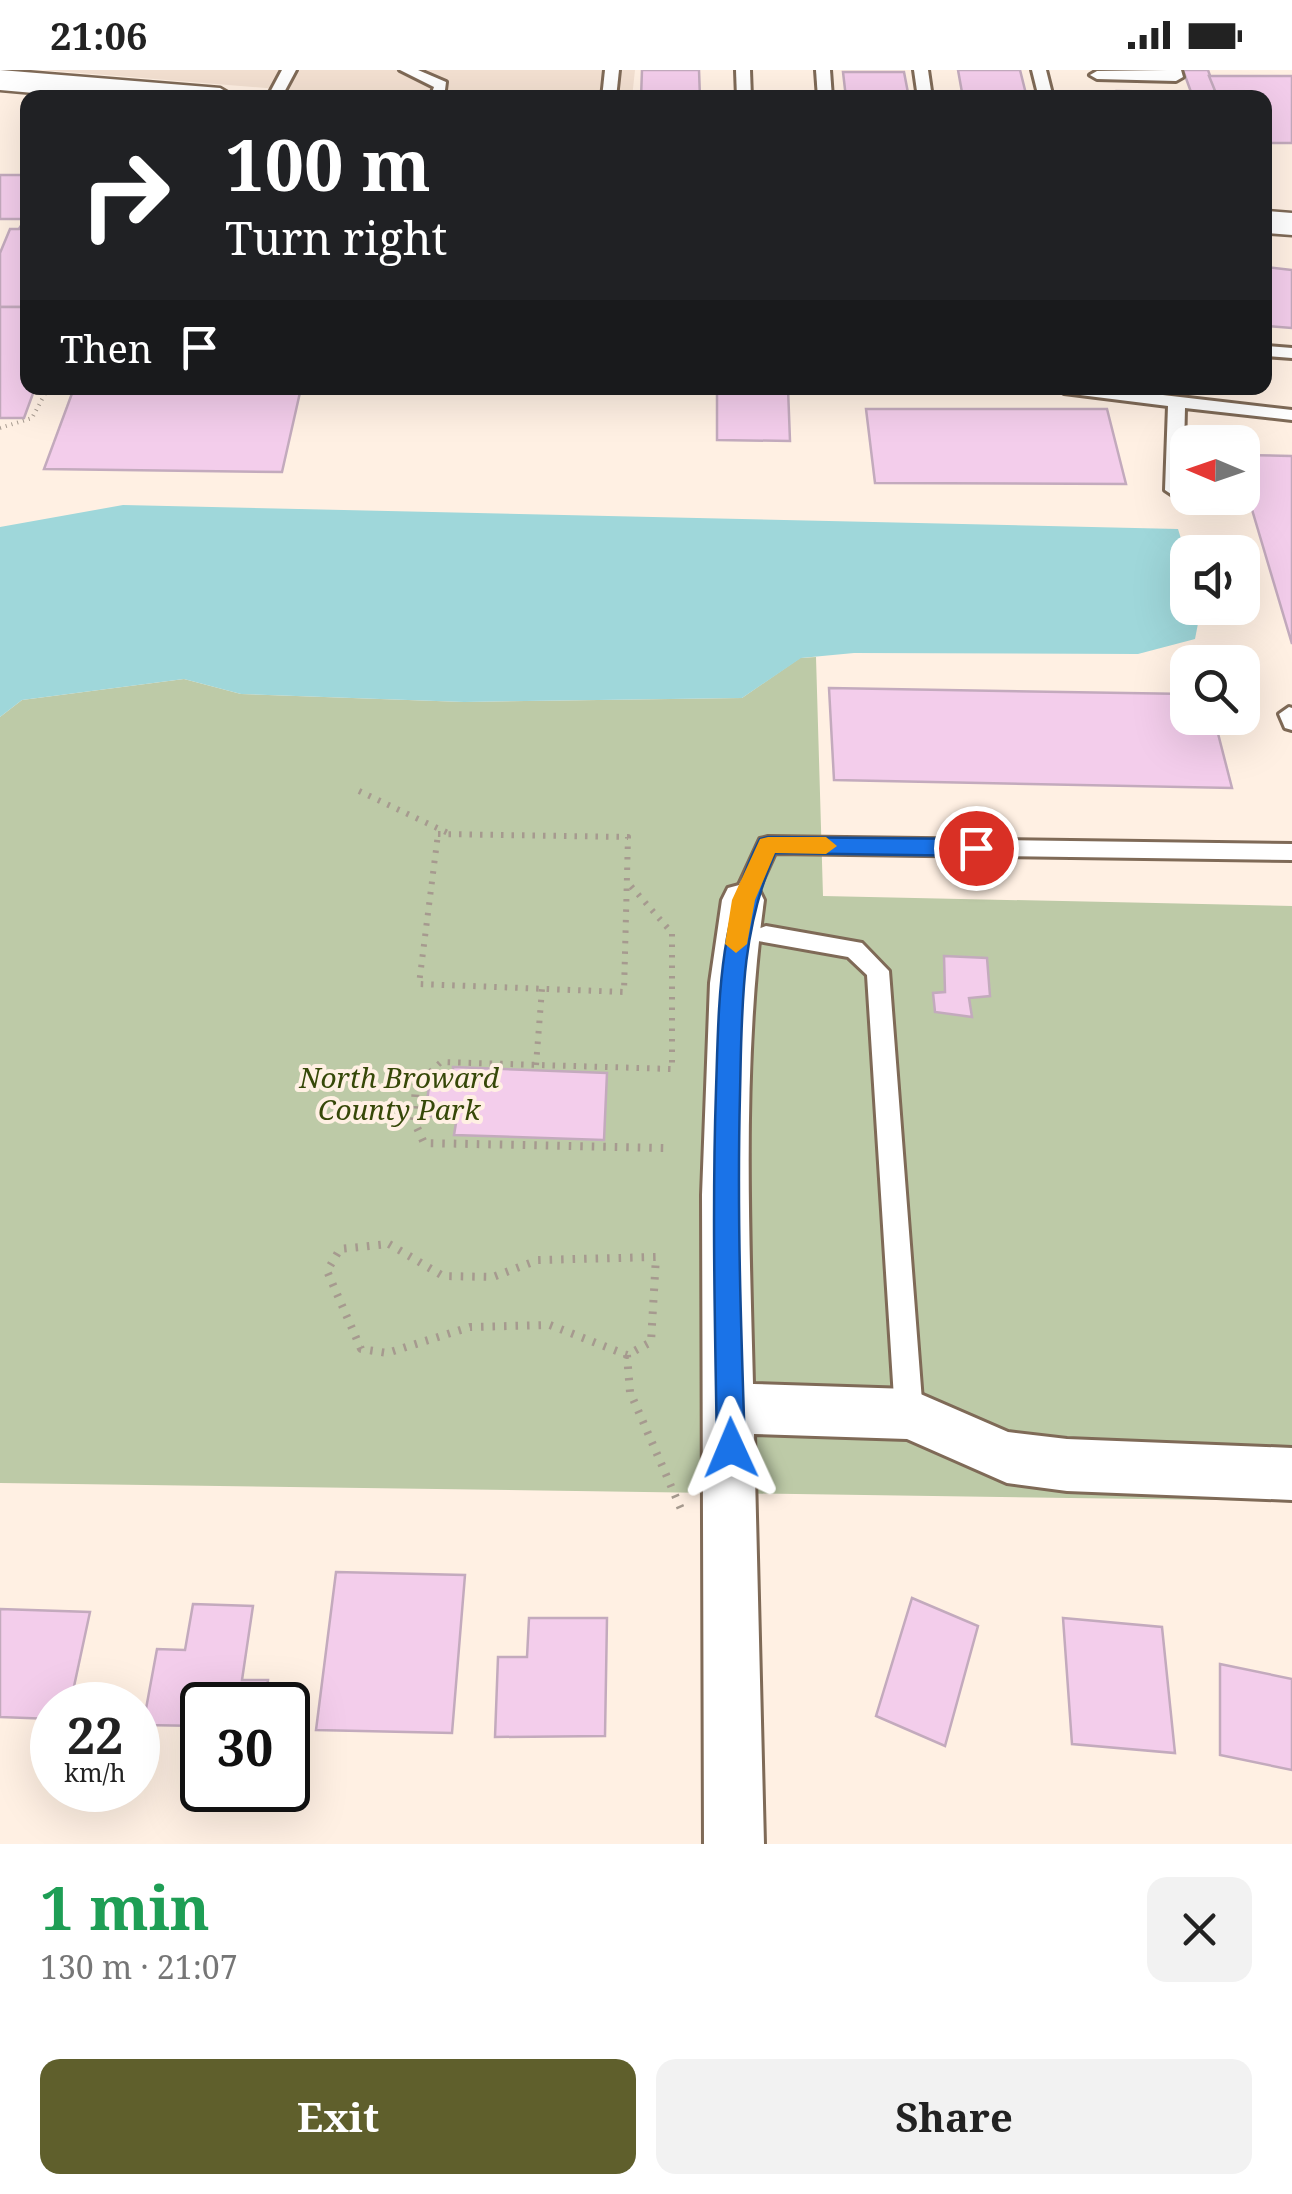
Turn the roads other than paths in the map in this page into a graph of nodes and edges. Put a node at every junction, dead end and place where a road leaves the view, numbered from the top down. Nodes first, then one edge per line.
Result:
1 (407, 70) edge
2 (1174, 70) edge
3 (1096, 72) edge
4 (87, 78) edge
5 (0, 80) edge
6 (167, 90) edge
7 (439, 90) edge
8 (1120, 395) edge
9 (1177, 402) junction
10 (1292, 415) edge
11 (1176, 425) edge
12 (1292, 852) edge
13 (750, 917) junction
14 (731, 1408) junction
15 (910, 1414) junction
16 (1292, 1474) edge
17 (734, 1844) edge

1 - 7 lane
2 - 3 lane
4 - 5 main road
4 - 6 main road
8 - 9 lane
9 - 10 lane
9 - 11 lane
12 - 13 lane
13 - 14 street
13 - 15 lane
14 - 15 street
14 - 17 street
15 - 16 street

